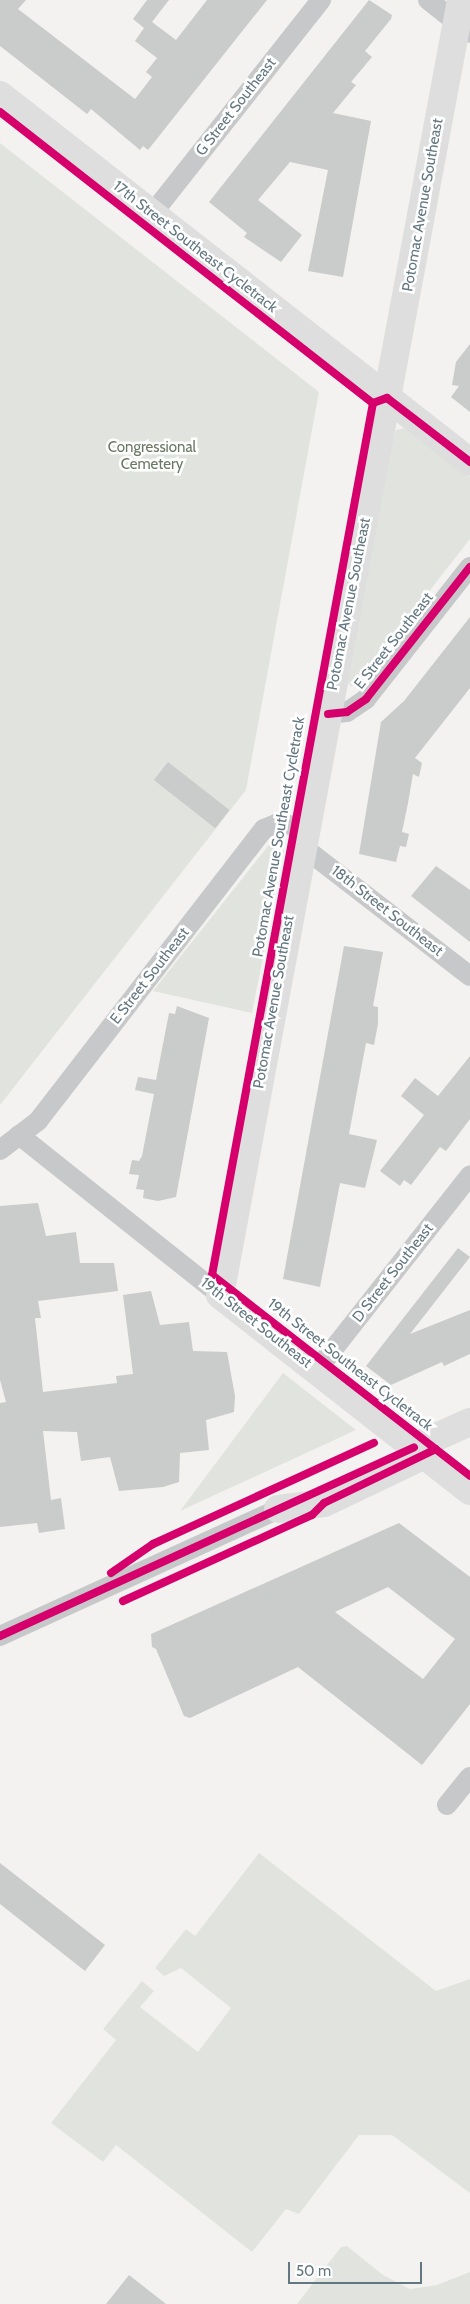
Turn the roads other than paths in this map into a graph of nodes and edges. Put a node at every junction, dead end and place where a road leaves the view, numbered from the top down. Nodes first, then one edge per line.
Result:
1 (321, 0) edge
2 (428, 0) edge
3 (462, 18) edge
4 (0, 95) edge
5 (152, 214) junction
6 (387, 398) junction
7 (470, 462) edge
8 (470, 567) edge
9 (328, 714) junction
10 (304, 837) junction
11 (470, 976) edge
12 (19, 1135) junction
13 (0, 1150) edge
14 (470, 1175) edge
15 (220, 1295) junction
16 (316, 1371) junction
17 (470, 1422) edge
18 (420, 1451) junction
19 (470, 1491) edge
20 (278, 1510) joint
21 (0, 1636) edge
22 (470, 1777) edge
23 (447, 1805) dead end

1 - 5 street, G Street Southeast
2 - 3 street
3 - 6 main road, Potomac Avenue Southeast
4 - 5 main road
5 - 6 main road
6 - 7 main road
6 - 9 main road, Potomac Avenue Southeast
8 - 9 street, E Street Southeast
9 - 10 main road, Potomac Avenue Southeast
10 - 11 street, 18th Street Southeast
10 - 12 street, E Street Southeast
10 - 15 main road, Potomac Avenue Southeast
12 - 13 street, E Street Southeast
12 - 15 street, 19th Street Southeast
14 - 16 street, D Street Southeast
15 - 16 main road, 19th Street Southeast
16 - 18 main road, 19th Street Southeast
17 - 18 main road
18 - 19 main road, 19th Street Southeast
18 - 20 main road
20 - 21 street
22 - 23 street

